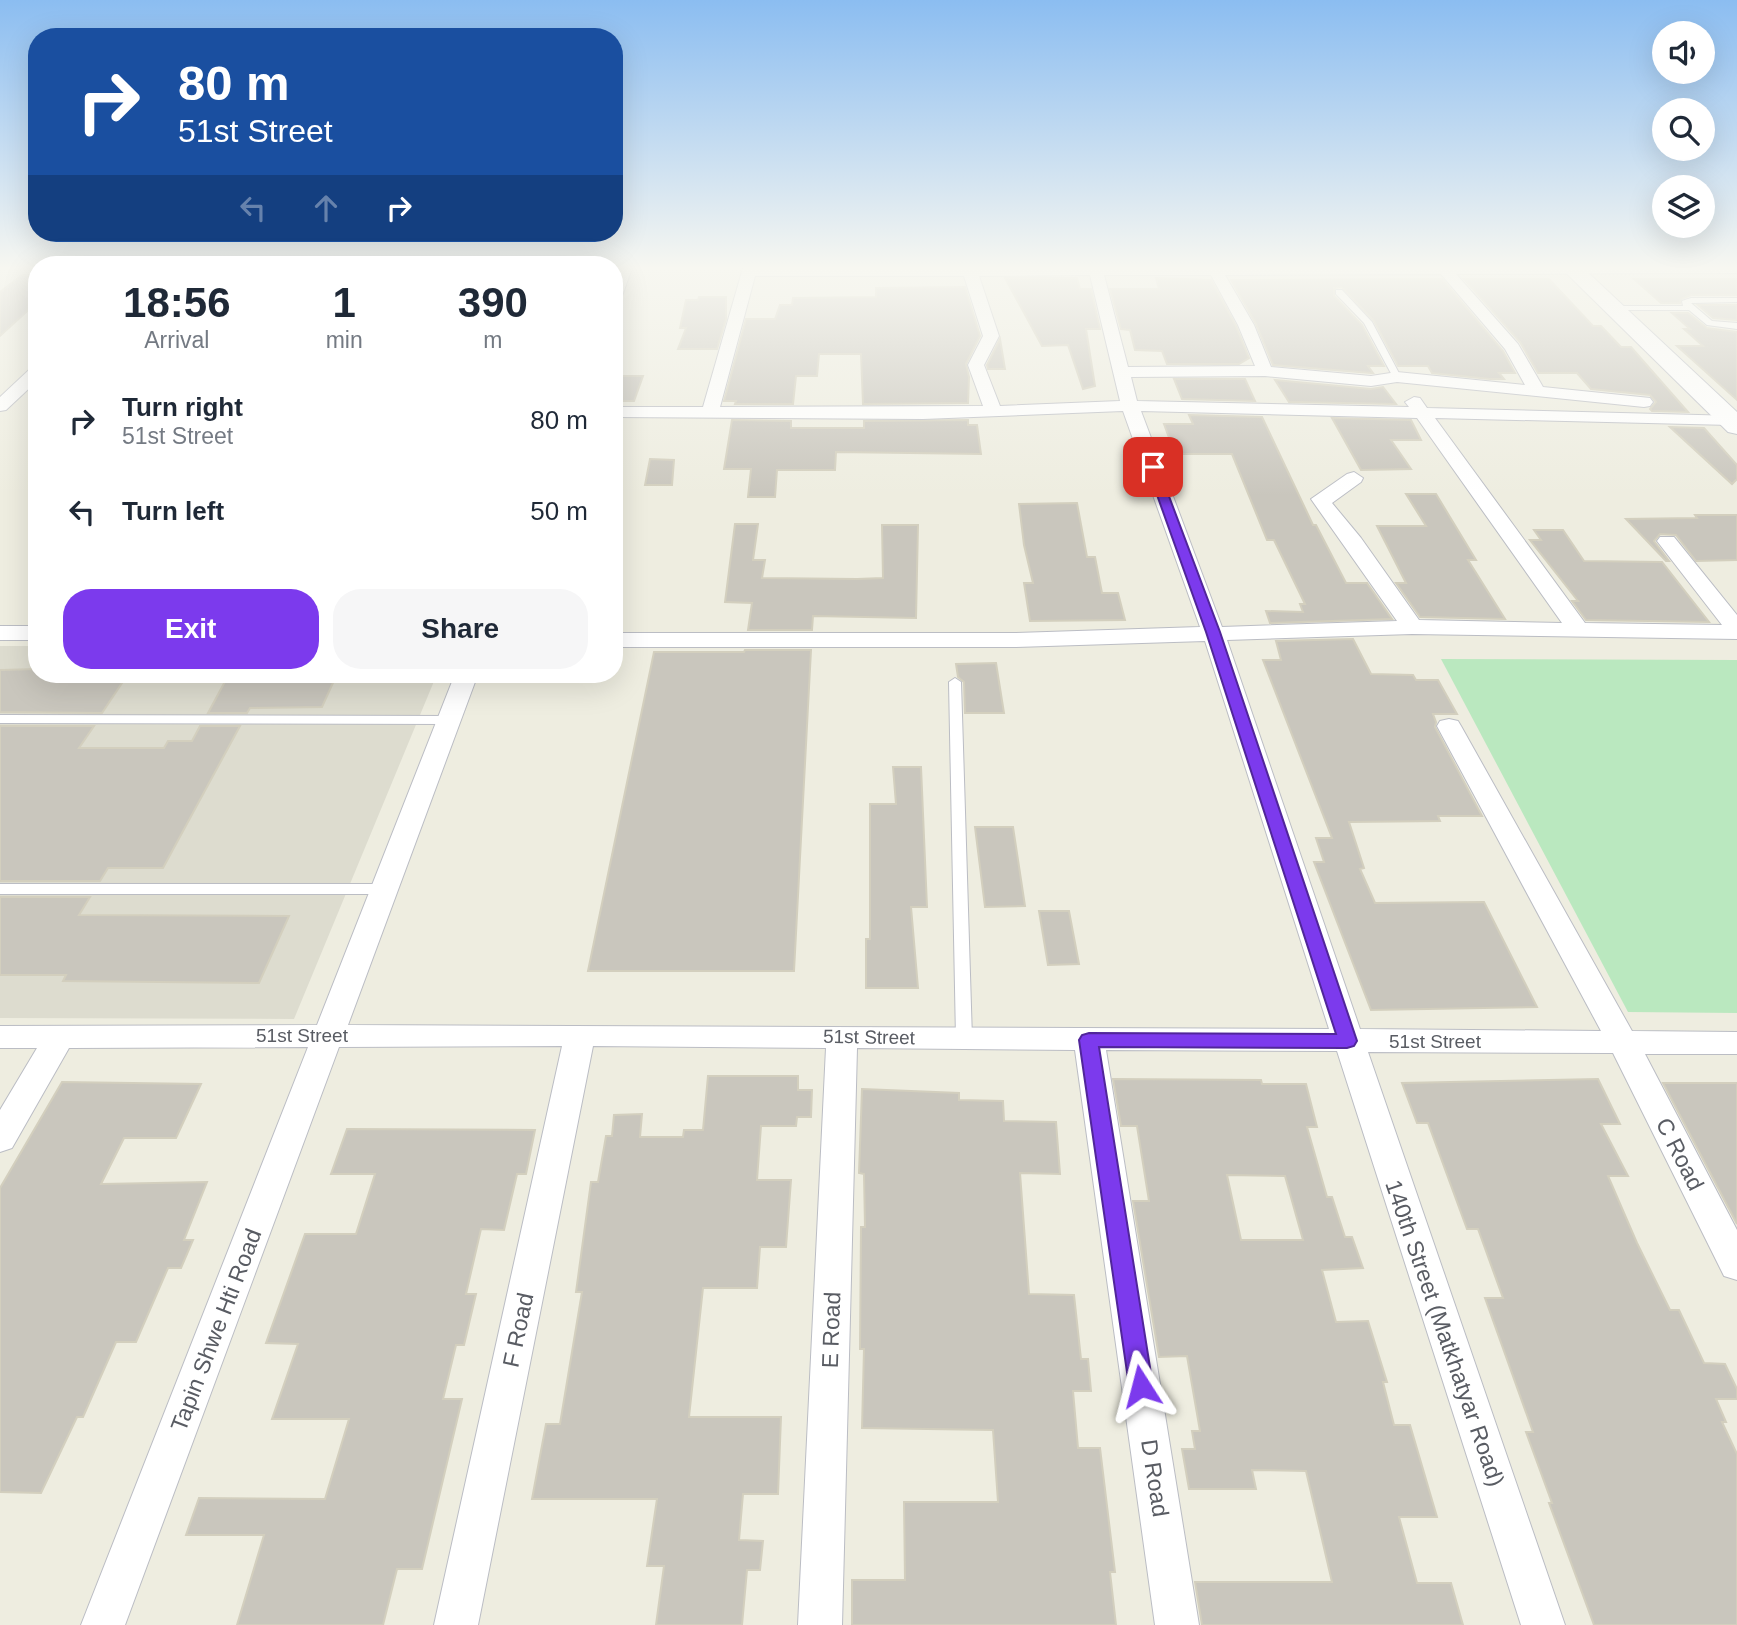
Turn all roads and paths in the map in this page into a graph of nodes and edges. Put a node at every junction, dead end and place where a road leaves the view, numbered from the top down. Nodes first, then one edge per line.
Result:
1 (729, 344) edge
2 (987, 344) edge
3 (1114, 344) edge
4 (1254, 344) edge
5 (1380, 344) edge
6 (1510, 344) edge
7 (1652, 344) edge
8 (1265, 371) junction
9 (1121, 372) junction
10 (1397, 377) junction
11 (28, 380) edge
12 (1538, 392) junction
13 (0, 406) edge
14 (1130, 406) junction
15 (623, 412) edge
16 (994, 412) junction
17 (710, 413) junction
18 (1422, 413) junction
19 (1729, 416) edge
20 (1354, 478) dead end
21 (1667, 541) dead end
22 (1412, 627) junction
23 (1578, 629) junction
24 (1737, 631) edge
25 (1213, 632) junction
26 (0, 633) edge
27 (28, 633) edge
28 (623, 640) edge
29 (955, 682) dead end
30 (463, 683) edge
31 (0, 719) edge
32 (449, 720) junction
33 (1449, 726) dead end
34 (0, 889) edge
35 (384, 889) junction
36 (329, 1034) junction
37 (580, 1035) junction
38 (60, 1036) junction
39 (842, 1036) junction
40 (0, 1037) edge
41 (964, 1039) junction
42 (1089, 1040) junction
43 (1347, 1041) junction
44 (1623, 1042) junction
45 (1737, 1043) edge
46 (0, 1139) edge
47 (1737, 1265) edge
48 (103, 1625) edge
49 (456, 1625) edge
50 (820, 1625) edge
51 (1177, 1625) edge
52 (1543, 1625) edge

1 - 17 street
2 - 16 street
3 - 9 street, 140th Street (Matkhatyar Road)
4 - 8 street
5 - 10 lane
6 - 12 street
7 - 19 street
8 - 9 street
8 - 10 street
9 - 14 street, 140th Street (Matkhatyar Road)
10 - 12 street
10 - 18 street
11 - 13 street
12 - 19 street
14 - 16 street
14 - 18 street
14 - 25 street, 140th Street (Matkhatyar Road)
15 - 17 street
16 - 17 street
18 - 19 street
18 - 23 street
20 - 22 street
21 - 24 street
22 - 23 street
22 - 25 street
23 - 24 street
25 - 28 street
25 - 43 street, 140th Street (Matkhatyar Road)
26 - 27 street
29 - 41 lane
30 - 32 street, Tapin Shwe Hti Road
31 - 32 lane
32 - 35 street, Tapin Shwe Hti Road
33 - 44 street, C Road
34 - 35 lane
35 - 36 street, Tapin Shwe Hti Road
36 - 37 street, 51st Street
36 - 38 street, 51st Street
36 - 48 street, Tapin Shwe Hti Road
37 - 39 street, 51st Street
37 - 49 street, F Road
38 - 40 street, 51st Street
38 - 46 street
39 - 41 street, 51st Street
39 - 50 street, E Road
41 - 42 street, 51st Street
42 - 43 street, 51st Street
42 - 51 street, D Road
43 - 44 street, 51st Street
43 - 52 street, 140th Street (Matkhatyar Road)
44 - 45 street, 51st Street
44 - 47 street, C Road

